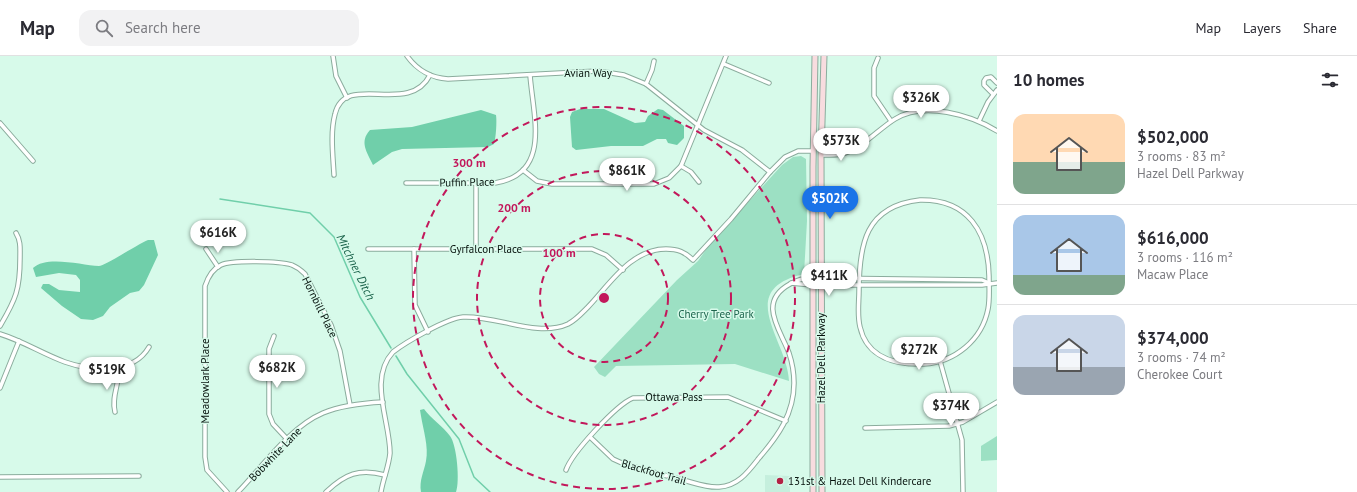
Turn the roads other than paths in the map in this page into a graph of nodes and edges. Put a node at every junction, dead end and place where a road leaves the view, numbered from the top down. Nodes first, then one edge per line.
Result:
1 (333, 56) edge
2 (407, 56) edge
3 (726, 56) edge
4 (815, 56) edge
5 (824, 56) edge
6 (878, 58) dead end
7 (654, 61) dead end
8 (724, 64) junction
9 (430, 75) junction
10 (530, 75) junction
11 (769, 83) dead end
12 (997, 83) edge
13 (646, 84) junction
14 (997, 90) edge
15 (993, 94) junction
16 (347, 98) junction
17 (979, 121) junction
18 (891, 122) junction
19 (0, 124) edge
20 (698, 125) junction
21 (997, 131) edge
22 (822, 147) junction
23 (853, 148) junction
24 (813, 151) junction
25 (821, 155) junction
26 (34, 161) dead end
27 (681, 166) junction
28 (523, 170) junction
29 (770, 172) junction
30 (334, 175) dead end
31 (699, 182) dead end
32 (406, 183) dead end
33 (476, 183) junction
34 (16, 233) dead end
35 (206, 249) dead end
36 (368, 249) dead end
37 (414, 249) junction
38 (476, 249) junction
39 (218, 266) junction
40 (623, 270) junction
41 (812, 278) junction
42 (821, 278) junction
43 (859, 282) junction
44 (989, 283) junction
45 (997, 283) edge
46 (791, 284) junction
47 (812, 285) junction
48 (821, 285) junction
49 (0, 326) edge
50 (428, 332) junction
51 (0, 334) edge
52 (274, 336) dead end
53 (19, 341) junction
54 (148, 347) dead end
55 (940, 361) junction
56 (119, 367) junction
57 (0, 388) edge
58 (383, 402) junction
59 (997, 402) edge
60 (350, 406) junction
61 (116, 412) dead end
62 (786, 421) junction
63 (958, 424) junction
64 (865, 428) dead end
65 (590, 437) junction
66 (287, 439) junction
67 (566, 470) dead end
68 (385, 475) junction
69 (139, 476) dead end
70 (0, 477) edge
71 (228, 492) edge
72 (238, 492) edge
73 (326, 492) edge
74 (381, 492) edge
75 (813, 492) edge
76 (822, 492) edge
77 (963, 492) edge

1 - 16 street
2 - 9 street, Avian Way
3 - 8 street
4 - 24 main road, Hazel Dell Parkway
5 - 22 main road, Hazel Dell Parkway
6 - 18 street
7 - 13 street
8 - 11 street
8 - 20 street
9 - 10 street, Avian Way
9 - 16 street
10 - 13 street, Avian Way
10 - 28 street, Puffin Place
12 - 15 street
13 - 20 street, Avian Way
14 - 15 street
15 - 17 street
16 - 30 street
17 - 18 street
17 - 21 street
18 - 23 street
19 - 26 street
20 - 27 street
20 - 29 street, Avian Way
22 - 23 street
22 - 25 main road, Hazel Dell Parkway
23 - 25 street
24 - 29 street
24 - 41 main road, Hazel Dell Parkway
25 - 42 main road, Hazel Dell Parkway
27 - 28 street
27 - 31 street
28 - 33 street, Puffin Place
29 - 40 street
32 - 33 street, Puffin Place
33 - 38 street
34 - 49 street
35 - 39 street
36 - 37 street, Gyrfalcon Place
37 - 38 street, Gyrfalcon Place
37 - 50 street
38 - 40 street, Gyrfalcon Place
39 - 60 street, Hornbill Place
39 - 71 street, Meadowlark Place
40 - 50 street
41 - 46 street, Blackfoot Trail
41 - 47 main road, Hazel Dell Parkway
42 - 43 street
42 - 48 main road, Hazel Dell Parkway
43 - 44 street
43 - 44 street
43 - 44 street
43 - 48 street
43 - 55 street
44 - 45 street
44 - 55 street
46 - 47 street
46 - 62 street, Blackfoot Trail
47 - 75 main road, Hazel Dell Parkway
48 - 76 main road, Hazel Dell Parkway
50 - 58 street
51 - 53 street
52 - 66 street
53 - 56 street
53 - 57 street
54 - 56 street
55 - 63 street
56 - 61 street
58 - 60 street, Bobwhite Lane
58 - 68 street
59 - 63 street
60 - 66 street, Bobwhite Lane
62 - 65 street, Ottawa Pass
62 - 65 street, Blackfoot Trail
63 - 64 street
63 - 77 street
65 - 67 street, Ottawa Pass
66 - 72 street, Bobwhite Lane
68 - 73 street
68 - 74 street
69 - 70 street

